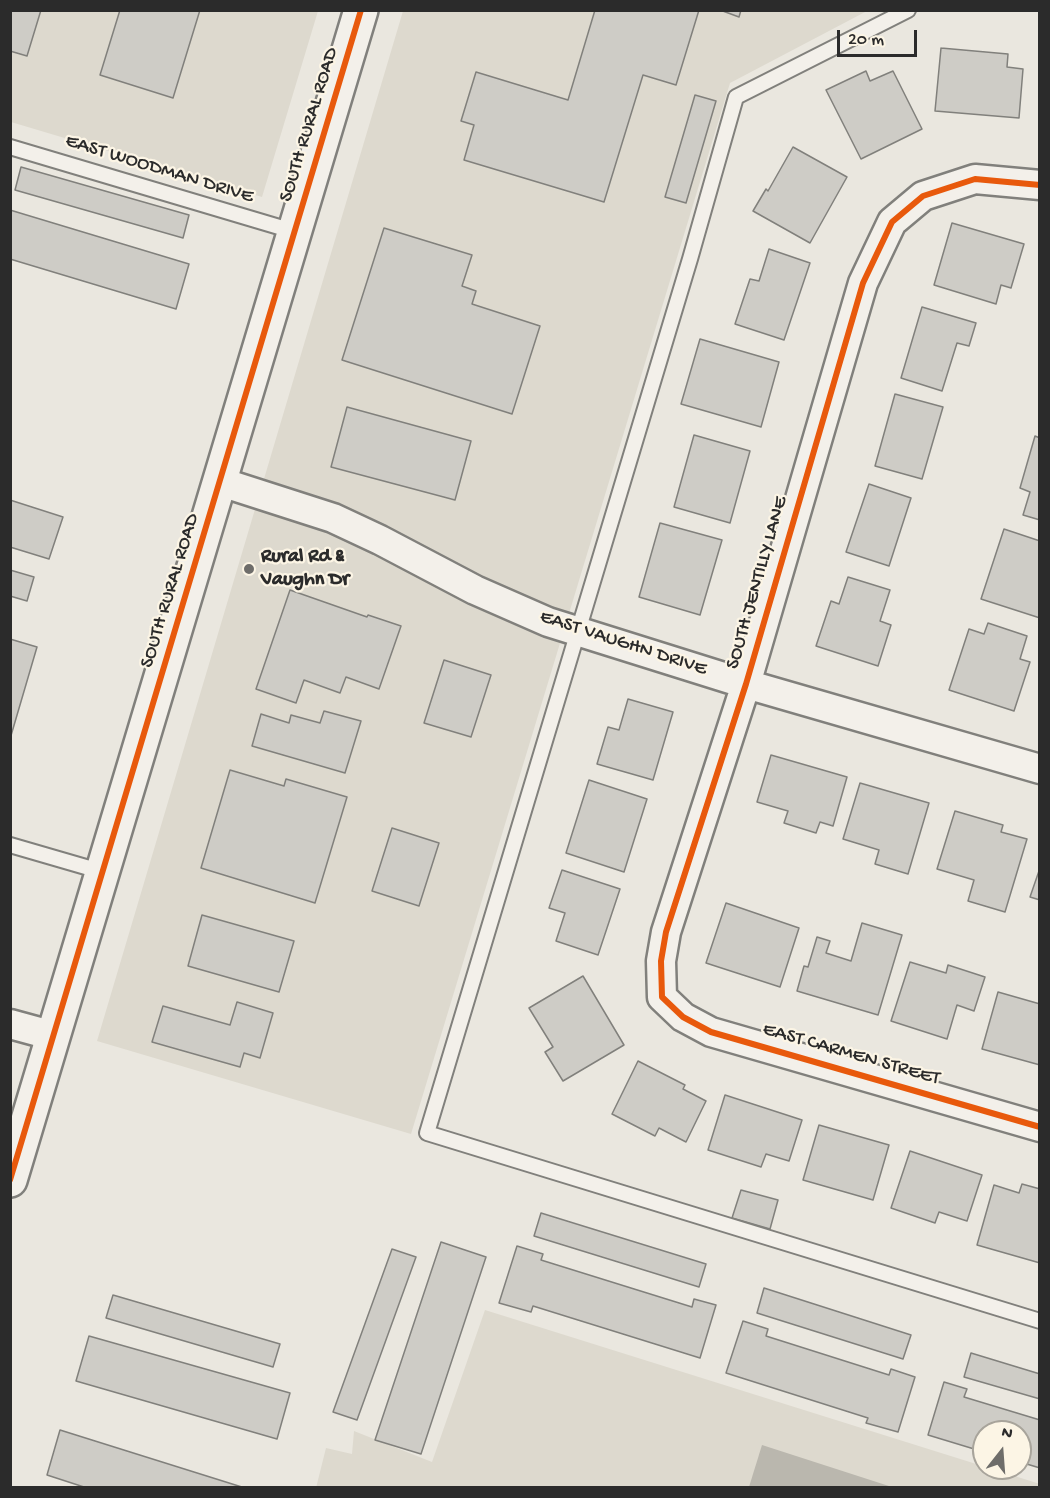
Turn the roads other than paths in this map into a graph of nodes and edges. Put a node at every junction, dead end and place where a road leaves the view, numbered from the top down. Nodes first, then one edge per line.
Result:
1 (361, 10) edge
2 (908, 10) edge
3 (10, 147) edge
4 (1040, 185) edge
5 (296, 231) junction
6 (221, 483) junction
7 (578, 632) junction
8 (746, 684) junction
9 (1040, 769) edge
10 (10, 845) edge
11 (104, 872) junction
12 (662, 997) joint
13 (10, 1024) edge
14 (54, 1036) junction
15 (1040, 1127) edge
16 (10, 1180) edge
17 (1040, 1320) edge

1 - 5 main road, SOUTH RURAL ROAD
2 - 7 lane
3 - 5 lane, EAST WOODMAN DRIVE
4 - 8 street, SOUTH JENTILLY LANE
5 - 6 main road, SOUTH RURAL ROAD
6 - 7 street, EAST VAUGHN DRIVE
6 - 11 main road, SOUTH RURAL ROAD
7 - 8 street, EAST VAUGHN DRIVE
7 - 17 lane
8 - 9 street, EAST VAUGHN DRIVE
8 - 12 street, SOUTH JENTILLY LANE
10 - 11 lane
11 - 14 main road, SOUTH RURAL ROAD
12 - 15 street, EAST CARMEN STREET
13 - 14 street
14 - 16 main road, SOUTH RURAL ROAD

